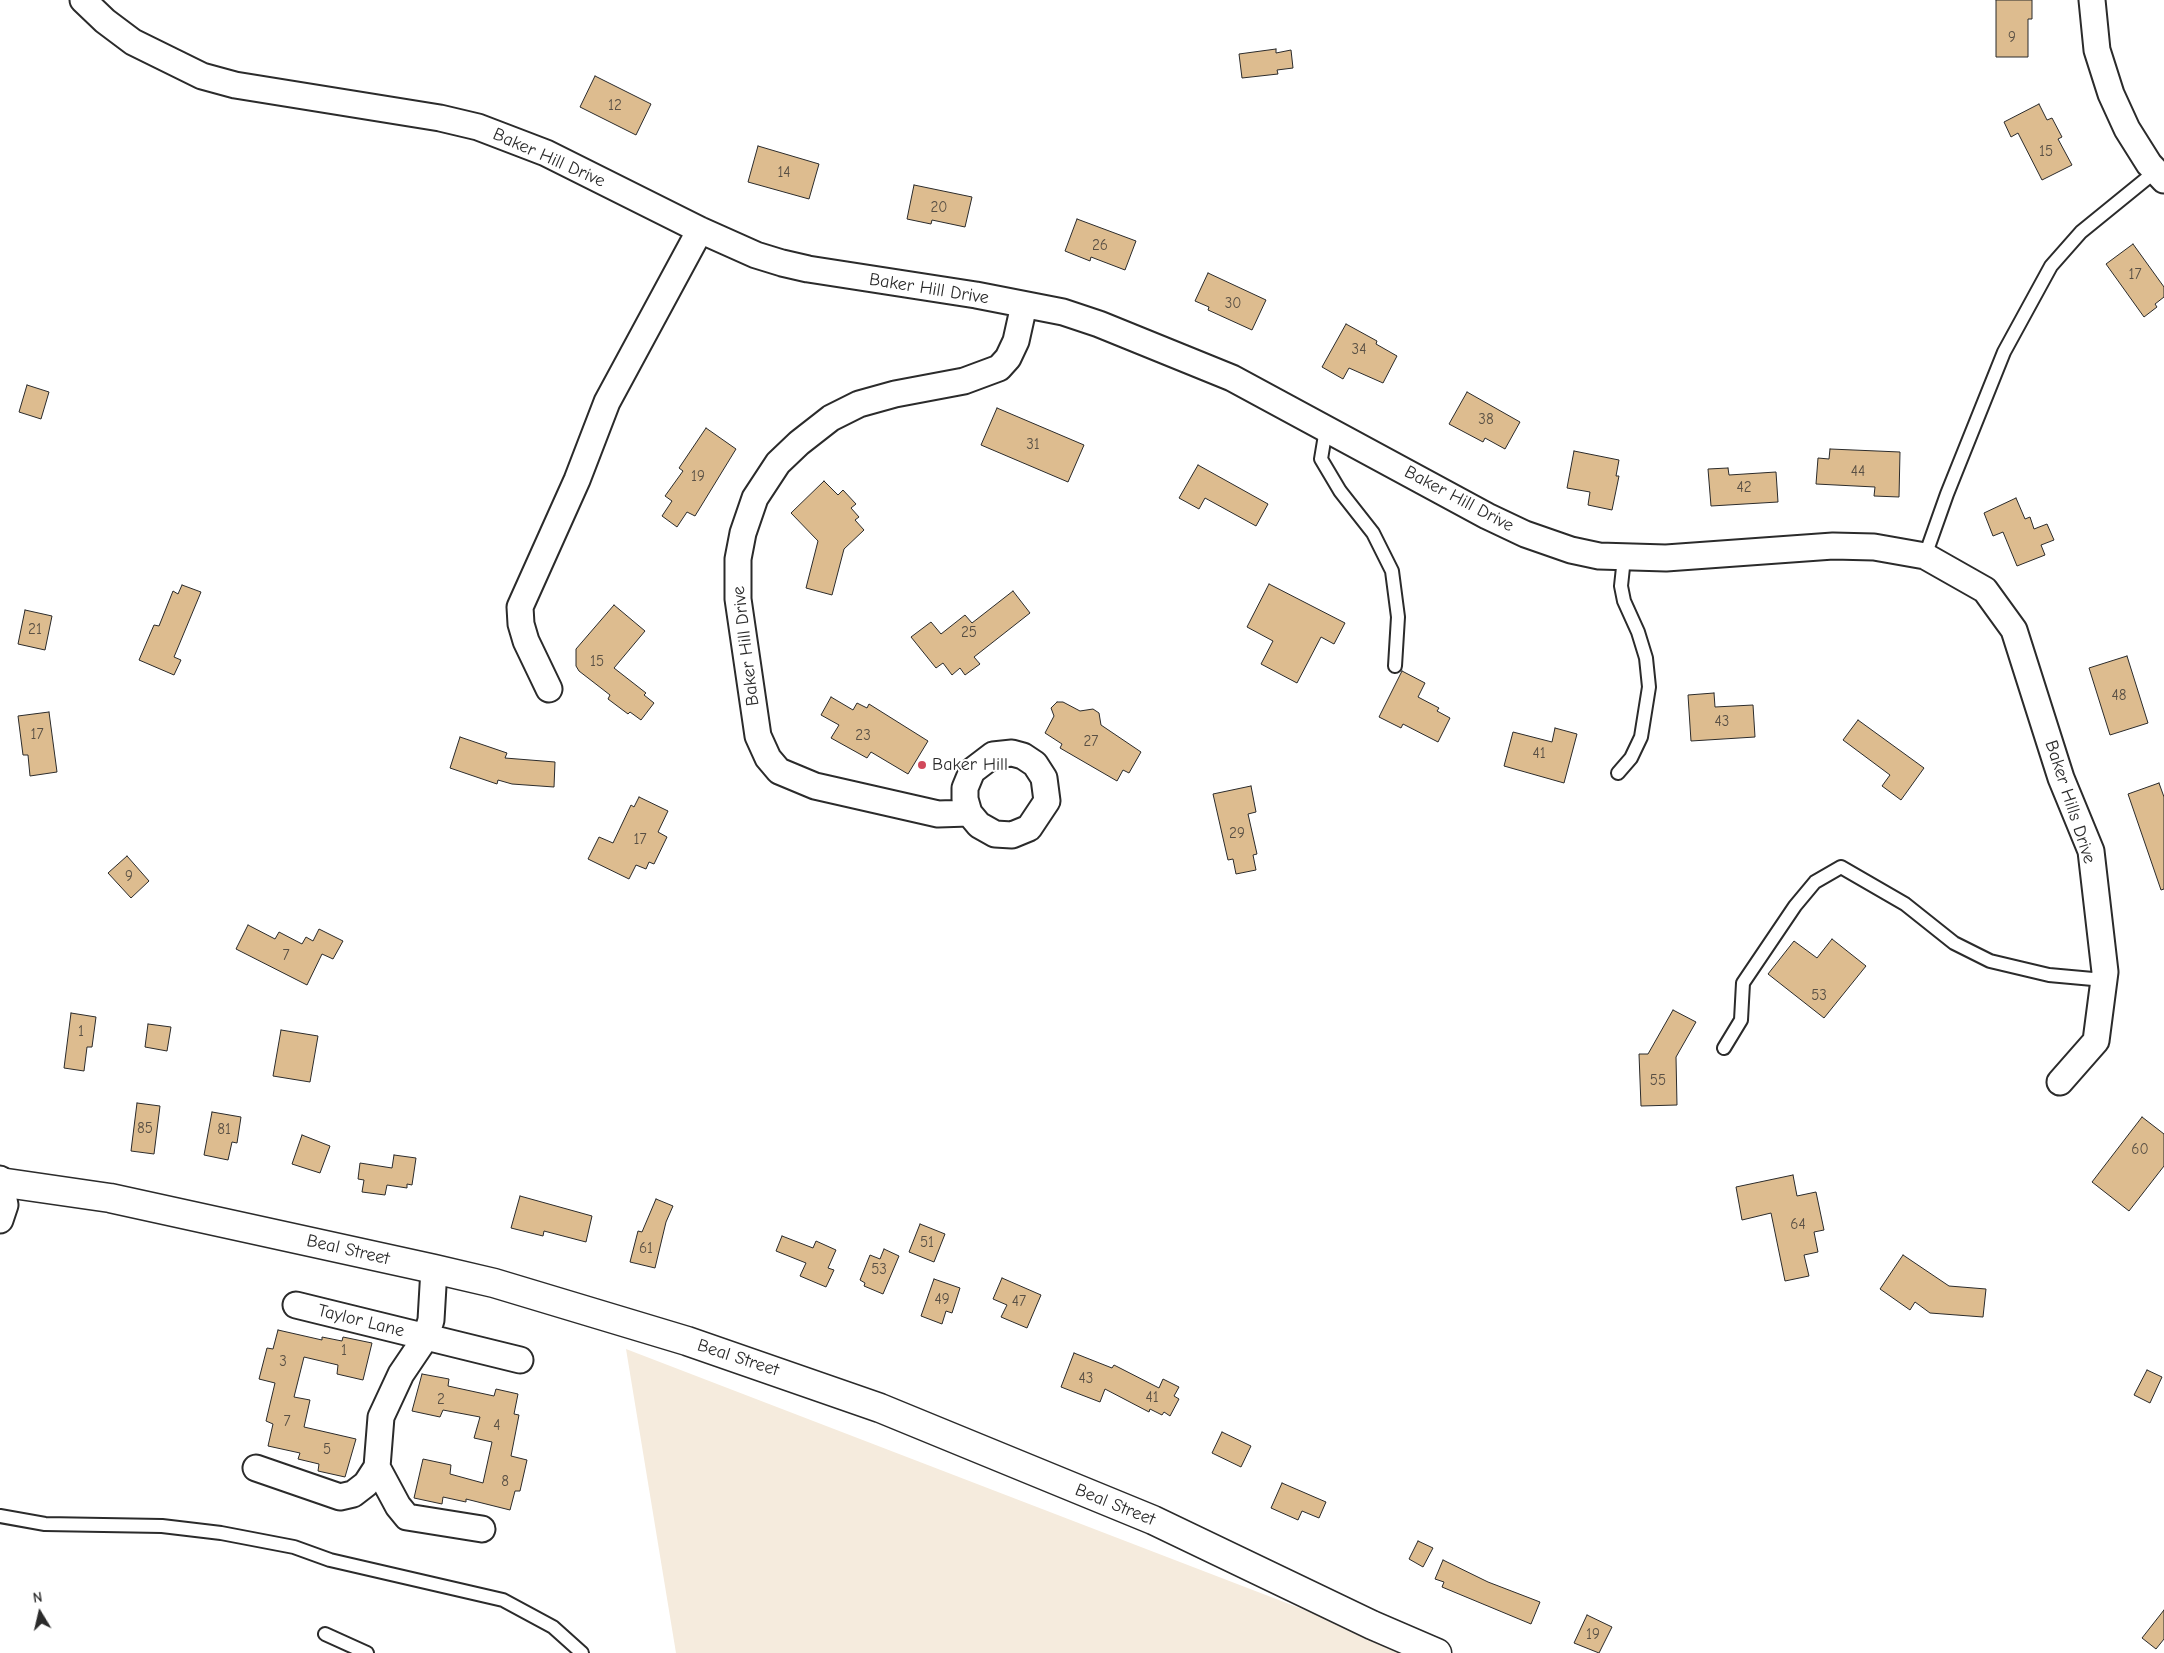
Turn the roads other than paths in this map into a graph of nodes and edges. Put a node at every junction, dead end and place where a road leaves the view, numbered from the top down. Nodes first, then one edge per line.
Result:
1 (2092, 0) edge
2 (85, 1) edge
3 (2160, 175) edge
4 (700, 230) junction
5 (1024, 305) junction
6 (1326, 429) junction
7 (1925, 556) junction
8 (1624, 558) junction
9 (1395, 666) dead end
10 (548, 689) dead end
11 (1618, 773) dead end
12 (969, 813) dead end
13 (2104, 980) junction
14 (1724, 1048) dead end
15 (2060, 1082) dead end
16 (0, 1181) edge
17 (0, 1220) edge
18 (434, 1269) junction
19 (296, 1305) dead end
20 (426, 1337) junction
21 (520, 1360) dead end
22 (376, 1466) junction
23 (256, 1468) dead end
24 (0, 1516) edge
25 (482, 1529) dead end
26 (326, 1634) dead end
27 (367, 1653) edge
28 (582, 1653) edge
29 (1437, 1653) edge

1 - 3 street
2 - 4 street, Baker Hill Drive
3 - 7 lane
4 - 5 street, Baker Hill Drive
4 - 10 street
5 - 6 street, Baker Hill Drive
5 - 12 street, Baker Hill Drive
6 - 8 street, Baker Hill Drive
6 - 9 lane
7 - 8 street, Baker Hill Drive
7 - 13 street, Baker Hills Drive
8 - 11 lane
13 - 14 lane
13 - 15 street, Baker Hills Drive
16 - 17 street
16 - 18 street, Beal Street
18 - 20 street, Taylor Lane
18 - 29 street, Beal Street
19 - 20 street, Taylor Lane
20 - 21 street, Taylor Lane
20 - 22 street, Taylor Lane
22 - 23 street, Taylor Lane
22 - 25 street
24 - 28 lane
26 - 27 lane

